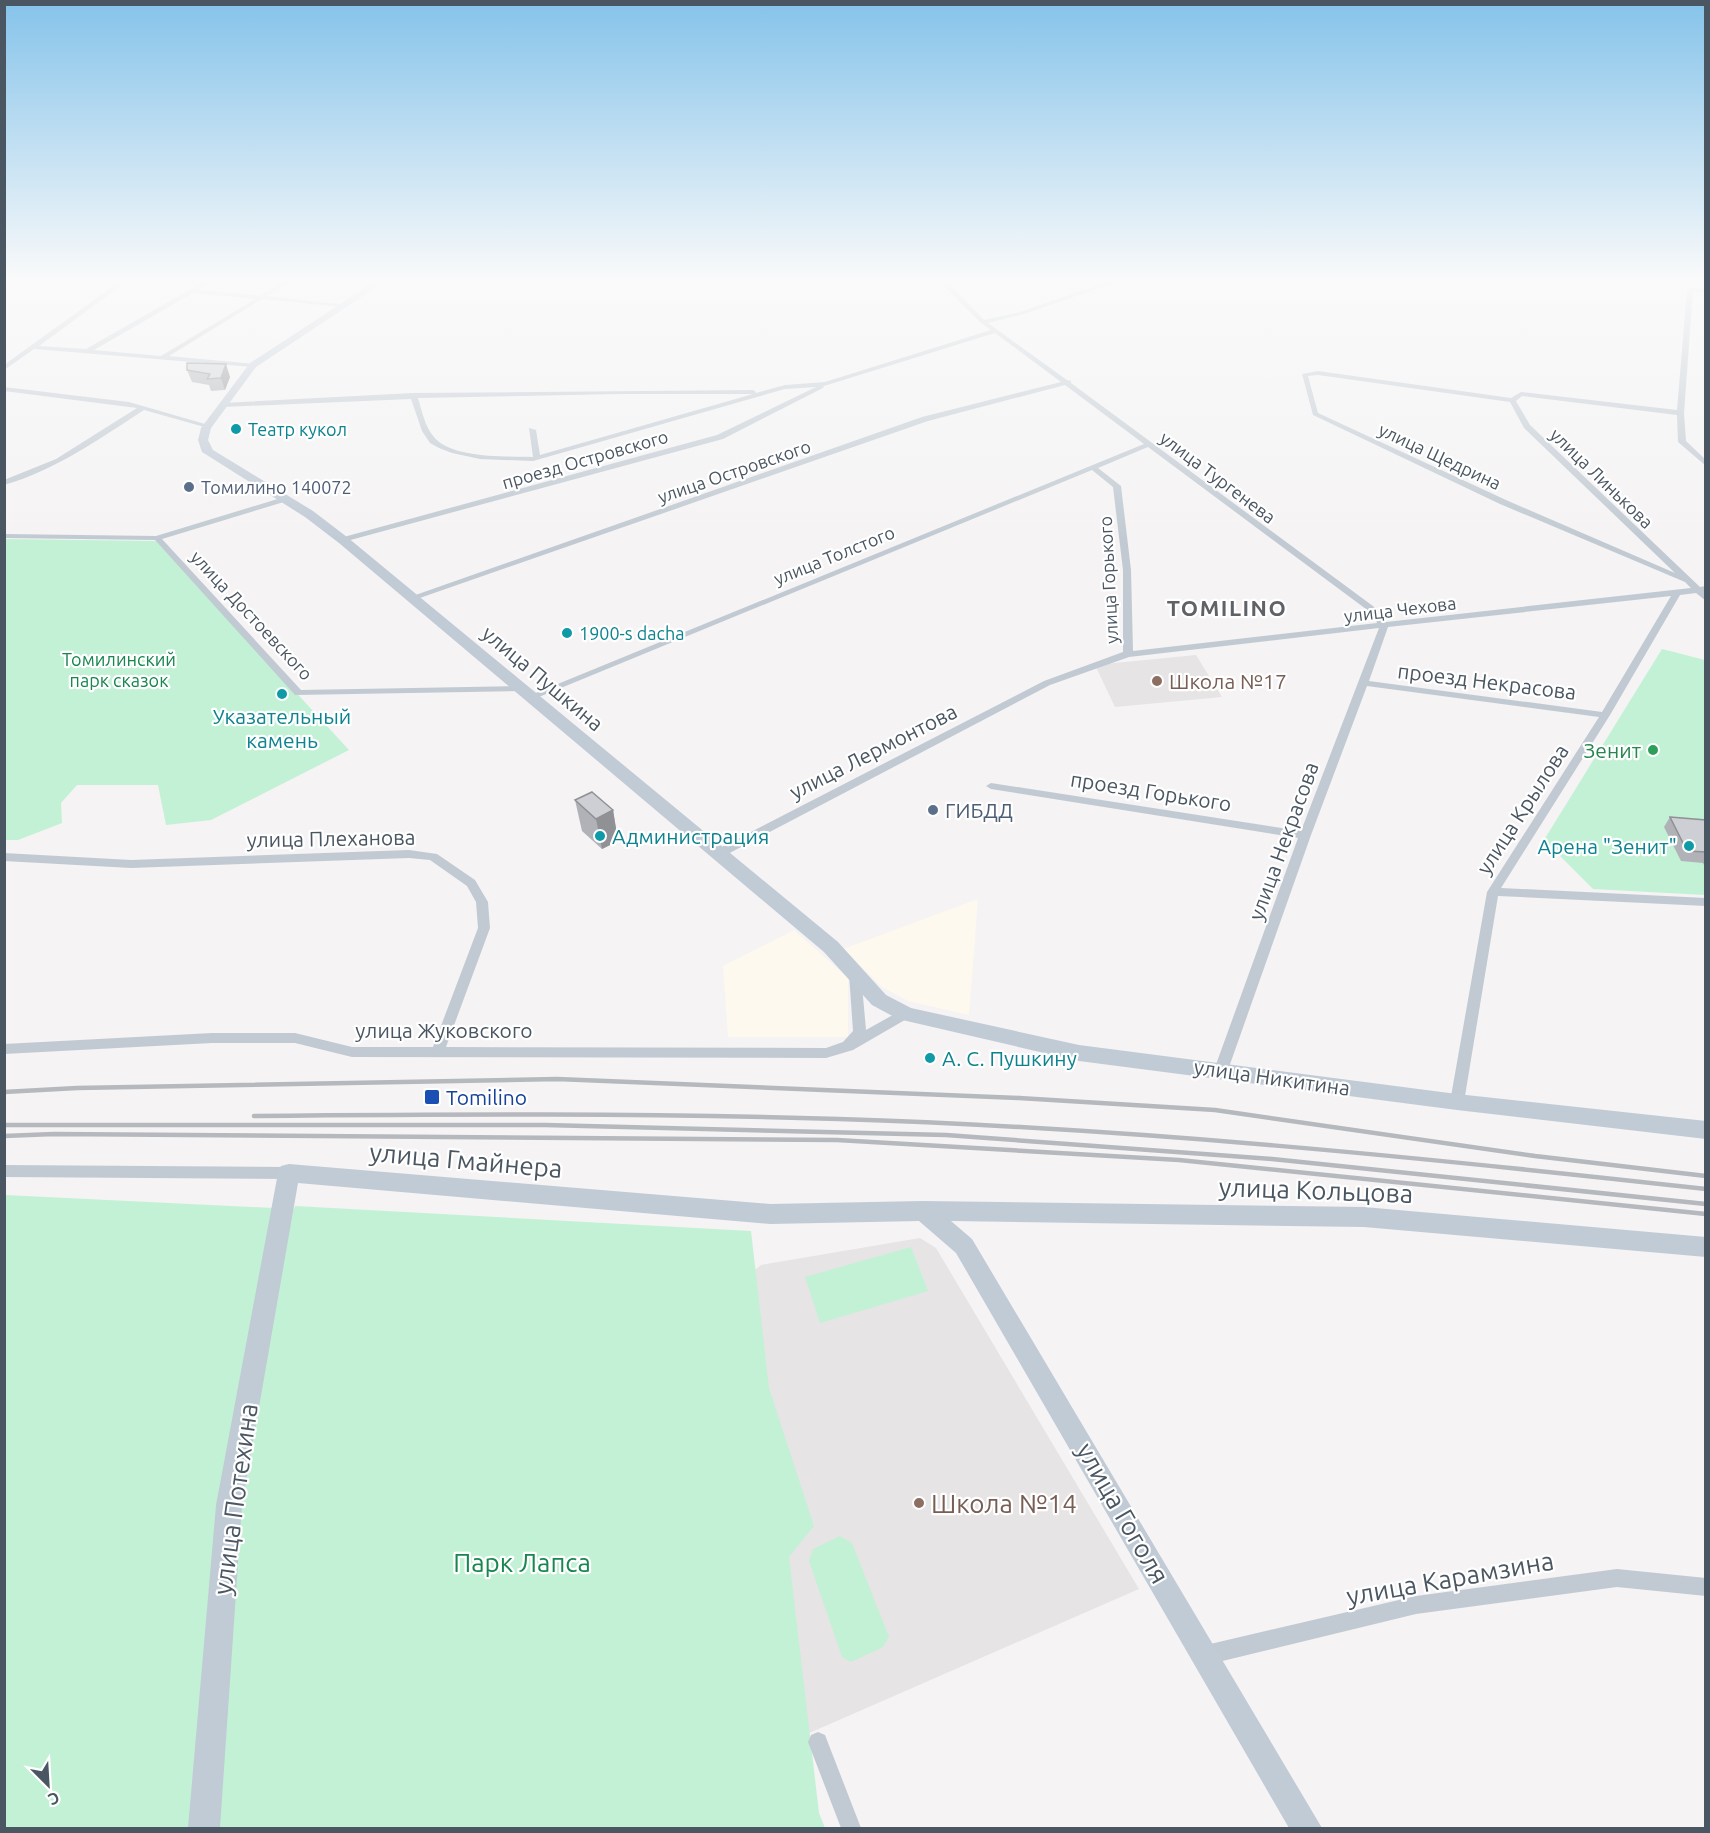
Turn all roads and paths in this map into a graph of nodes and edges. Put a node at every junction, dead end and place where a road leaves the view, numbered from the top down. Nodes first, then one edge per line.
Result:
1 (251, 368) edge
2 (879, 368) edge
3 (1049, 368) edge
4 (1684, 368) edge
5 (1069, 382) junction
6 (826, 384) junction
7 (4, 389) edge
8 (763, 393) junction
9 (413, 394) junction
10 (1512, 400) junction
11 (223, 405) junction
12 (144, 407) junction
13 (1680, 413) junction
14 (207, 427) junction
15 (532, 430) dead end
16 (1150, 444) junction
17 (537, 457) junction
18 (1706, 464) edge
19 (1092, 467) junction
20 (4, 483) edge
21 (284, 499) junction
22 (4, 536) edge
23 (157, 538) junction
24 (344, 540) junction
25 (1684, 580) junction
26 (1701, 590) edge
27 (1676, 595) junction
28 (411, 598) junction
29 (1706, 598) edge
30 (1384, 628) junction
31 (1128, 654) junction
32 (1047, 683) joint
33 (1364, 684) junction
34 (526, 693) junction
35 (1605, 715) junction
36 (991, 786) dead end
37 (1305, 835) junction
38 (718, 854) junction
39 (4, 856) edge
40 (1492, 892) junction
41 (1706, 902) edge
42 (855, 974) junction
43 (906, 1014) junction
44 (848, 1046) junction
45 (4, 1049) edge
46 (438, 1051) junction
47 (1221, 1070) junction
48 (1457, 1102) junction
49 (1706, 1130) edge
50 (4, 1171) edge
51 (289, 1173) junction
52 (923, 1211) junction
53 (1706, 1247) edge
54 (1706, 1587) edge
55 (1206, 1655) junction
56 (818, 1742) dead end
57 (204, 1828) edge
58 (851, 1828) edge
59 (1306, 1828) edge

1 - 11 main road
2 - 6 street
3 - 5 street, улица Тургенева
4 - 13 street
5 - 16 street, улица Тургенева
5 - 28 street, улица Островского
6 - 8 street
6 - 24 street, проезд Островского
7 - 12 street
8 - 9 street
8 - 17 street
9 - 11 street
9 - 17 street
10 - 13 street, улица Линькова
10 - 25 street, улица Линькова
10 - 25 street, улица Щедрина
11 - 14 main road
12 - 14 street
12 - 20 street
13 - 18 street
14 - 21 main road, улица Пушкина
15 - 17 street
16 - 19 street, улица Толстого
16 - 30 street, улица Тургенева
19 - 31 street, улица Горького
19 - 34 street, улица Толстого
21 - 23 street
21 - 24 main road, улица Пушкина
22 - 23 street
23 - 34 street, улица Достоевского
24 - 28 main road, улица Пушкина
25 - 26 street, улица Линькова
26 - 27 street, улица Чехова
26 - 29 street, улица Линькова
27 - 30 street, улица Чехова
27 - 35 street, улица Крылова
28 - 34 main road, улица Пушкина
30 - 31 street, улица Чехова
30 - 33 street, улица Некрасова
31 - 32 street, улица Горького
32 - 38 street, улица Лермонтова
33 - 35 street, проезд Некрасова
33 - 37 street, улица Некрасова
34 - 38 main road, улица Пушкина
35 - 40 street, улица Крылова
36 - 37 street, проезд Горького
37 - 47 street, улица Некрасова
38 - 42 main road, улица Пушкина
39 - 46 street, улица Плеханова
40 - 41 street
40 - 48 street, улица Крылова
42 - 43 main road, улица Никитина
42 - 44 street
43 - 44 street, улица Жуковского
43 - 47 main road, улица Никитина
44 - 46 street, улица Жуковского
45 - 46 street, улица Жуковского
47 - 48 main road, улица Никитина
48 - 49 main road, улица Никитина
50 - 51 street, улица Гмайнера
51 - 52 main road, улица Гмайнера
51 - 57 main road, улица Потехина
52 - 53 main road, улица Кольцова
52 - 55 main road, улица Гоголя
54 - 55 street, улица Карамзина
55 - 59 main road, улица Гоголя
56 - 58 street

